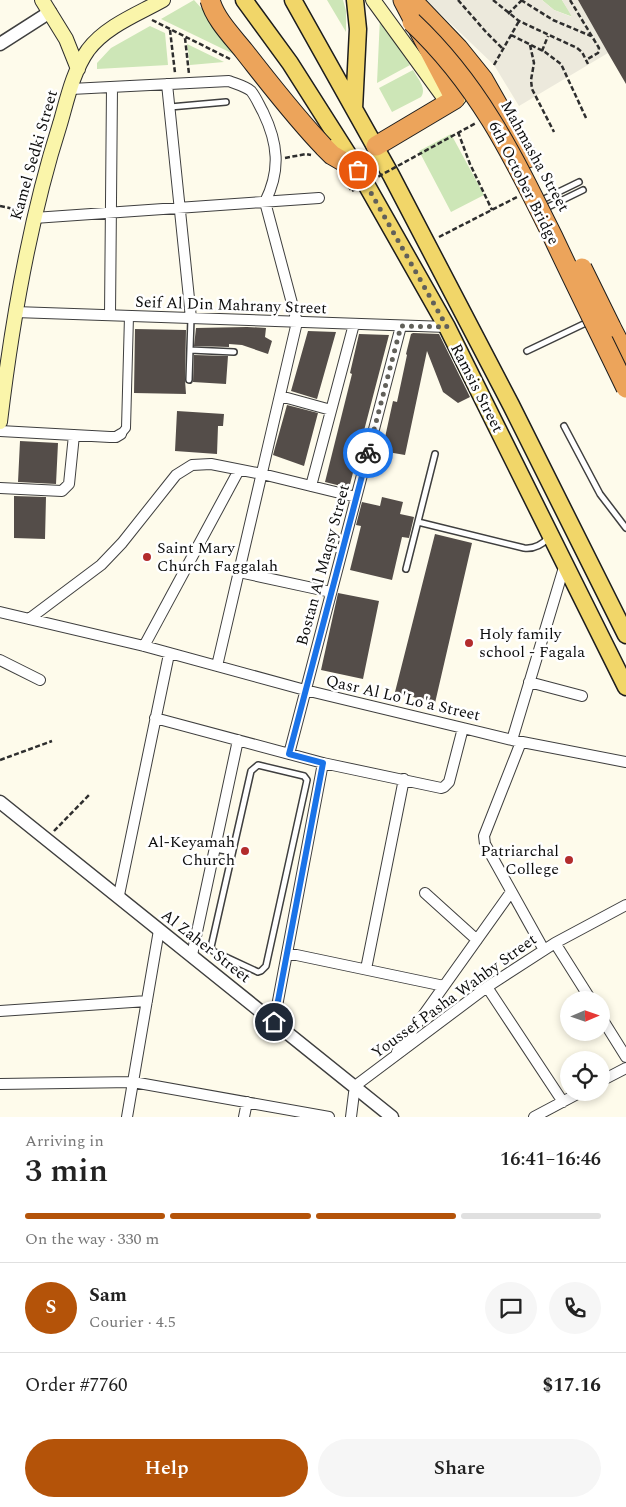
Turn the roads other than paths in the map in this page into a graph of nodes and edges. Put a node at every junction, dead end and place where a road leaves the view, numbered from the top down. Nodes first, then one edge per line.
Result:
1 (163, 0) edge
2 (210, 0) edge
3 (244, 0) edge
4 (293, 0) edge
5 (356, 0) edge
6 (373, 0) edge
7 (389, 0) edge
8 (403, 0) edge
9 (412, 0) edge
10 (46, 6) edge
11 (0, 44) edge
12 (78, 69) junction
13 (172, 84) junction
14 (112, 87) junction
15 (71, 89) junction
16 (455, 99) junction
17 (226, 102) dead end
18 (170, 107) junction
19 (354, 110) junction
20 (376, 146) junction
21 (358, 170) junction
22 (579, 182) dead end
23 (583, 190) dead end
24 (319, 198) dead end
25 (541, 199) junction
26 (265, 202) junction
27 (180, 208) junction
28 (111, 214) junction
29 (35, 216) junction
30 (15, 312) junction
31 (110, 315) junction
32 (129, 316) junction
33 (599, 317) junction
34 (191, 318) junction
35 (297, 322) junction
36 (354, 324) junction
37 (401, 326) junction
38 (447, 327) junction
39 (190, 350) junction
40 (527, 351) dead end
41 (234, 352) dead end
42 (626, 356) edge
43 (626, 371) edge
44 (3, 375) edge
45 (189, 380) dead end
46 (626, 388) edge
47 (280, 396) junction
48 (331, 410) junction
49 (0, 422) edge
50 (564, 426) dead end
51 (0, 431) edge
52 (121, 434) joint
53 (74, 435) junction
54 (435, 454) dead end
55 (239, 470) junction
56 (262, 474) junction
57 (311, 486) junction
58 (0, 488) edge
59 (356, 497) junction
60 (418, 522) junction
61 (626, 528) edge
62 (550, 534) junction
63 (565, 564) junction
64 (406, 569) dead end
65 (239, 572) junction
66 (331, 592) junction
67 (0, 612) edge
68 (29, 619) junction
69 (626, 635) edge
70 (144, 646) junction
71 (169, 654) junction
72 (0, 660) edge
73 (217, 666) junction
74 (40, 680) dead end
75 (529, 682) junction
76 (626, 687) edge
77 (306, 690) junction
78 (582, 696) dead end
79 (155, 718) junction
80 (463, 728) junction
81 (238, 740) junction
82 (517, 741) junction
83 (289, 754) junction
84 (626, 762) edge
85 (323, 763) junction
86 (404, 779) junction
87 (0, 802) edge
88 (215, 849) junction
89 (232, 852) junction
90 (511, 892) junction
91 (425, 893) dead end
92 (119, 896) junction
93 (626, 905) edge
94 (159, 930) junction
95 (478, 940) junction
96 (555, 943) junction
97 (544, 950) junction
98 (287, 953) junction
99 (192, 955) junction
100 (366, 970) junction
101 (444, 986) junction
102 (487, 987) junction
103 (584, 991) edge
104 (147, 1001) junction
105 (0, 1011) edge
106 (274, 1022) junction
107 (610, 1031) edge
108 (626, 1057) edge
109 (390, 1061) junction
110 (626, 1068) edge
111 (610, 1077) edge
112 (133, 1082) junction
113 (0, 1084) edge
114 (356, 1087) junction
115 (247, 1102) junction
116 (563, 1102) joint
117 (127, 1117) edge
118 (244, 1117) edge
119 (329, 1117) edge
120 (351, 1117) edge
121 (392, 1117) edge
122 (534, 1117) edge

1 - 12 main road, Kamel Sedki Street
2 - 21 highway, bridge
3 - 21 main road, Ramsis Street
4 - 19 main road, Ramsis Street
5 - 19 main road
6 - 16 main road, Mahmasha Street
7 - 46 highway, 6th October Bridge, bridge
8 - 16 highway
9 - 42 highway, 6th October Bridge, bridge
10 - 11 street
10 - 12 main road
12 - 15 main road, Kamel Sedki Street
13 - 14 street
13 - 18 street
13 - 26 street
14 - 15 street
14 - 28 street
15 - 29 main road, Kamel Sedki Street
16 - 20 highway
16 - 25 main road, Mahmasha Street
17 - 18 lane
18 - 27 street
19 - 20 main road, Ramsis Street
20 - 69 main road, Ramsis Street
21 - 38 main road, Ramsis Street
22 - 25 lane
23 - 25 lane
24 - 26 street
25 - 33 main road, Mahmasha Street
26 - 27 street
26 - 35 street
27 - 28 street
27 - 34 street
28 - 29 street
28 - 31 street
29 - 30 main road, Kamel Sedki Street
30 - 31 street, Seif Al Din Mahrany Street
30 - 44 main road, Kamel Sedki Street
31 - 32 street, Seif Al Din Mahrany Street
32 - 34 street, Seif Al Din Mahrany Street
32 - 52 street
33 - 40 lane
33 - 43 main road, Mahmasha Street
34 - 35 street, Seif Al Din Mahrany Street
34 - 39 lane
35 - 36 street, Seif Al Din Mahrany Street
35 - 47 street
36 - 37 street, Seif Al Din Mahrany Street
36 - 48 street
37 - 38 street, Seif Al Din Mahrany Street
37 - 59 street, Bostan Al Maqsy Street
38 - 62 main road, Ramsis Street
39 - 41 lane
39 - 45 lane
44 - 49 main road, Kamel Sedki Street
47 - 48 street
47 - 56 street
48 - 57 street
50 - 61 lane
51 - 53 street
52 - 53 street
53 - 58 street
54 - 60 lane
55 - 56 street
55 - 68 street
55 - 70 street
56 - 57 street
56 - 65 street
57 - 59 street
59 - 66 street, Bostan Al Maqsy Street
60 - 62 lane
60 - 64 lane
62 - 63 main road, Ramsis Street
63 - 75 street
63 - 76 main road, Ramsis Street
65 - 66 street
65 - 73 street
66 - 77 street, Bostan Al Maqsy Street
67 - 68 street, Qasr Al Lo'Lo'a Street
68 - 70 street, Qasr Al Lo'Lo'a Street
70 - 71 street, Qasr Al Lo'Lo'a Street
71 - 73 street, Qasr Al Lo'Lo'a Street
71 - 79 street
72 - 74 street
73 - 77 street, Qasr Al Lo'Lo'a Street
75 - 78 street
75 - 82 street
77 - 80 street, Qasr Al Lo'Lo'a Street
77 - 83 street, Bostan Al Maqsy Street
79 - 81 street
79 - 92 street
80 - 82 street, Qasr Al Lo'Lo'a Street
80 - 86 street
81 - 83 street
81 - 88 street
82 - 84 street, Qasr Al Lo'Lo'a Street
82 - 90 street
83 - 85 street
85 - 86 street
85 - 98 street
86 - 100 street
87 - 92 street, Al Zaher Street
88 - 89 lane
88 - 99 street
89 - 89 lane
90 - 95 street
90 - 97 street
91 - 95 street
92 - 94 street, Al Zaher Street
93 - 96 street, Youssef Pasha Wahby Street
94 - 99 street, Al Zaher Street
94 - 104 street
95 - 101 street
96 - 97 street, Youssef Pasha Wahby Street
96 - 103 street
97 - 102 street, Youssef Pasha Wahby Street
98 - 100 street
98 - 106 street
99 - 106 street, Al Zaher Street
100 - 101 street
101 - 109 street
102 - 109 street, Youssef Pasha Wahby Street
102 - 116 street
104 - 105 street
104 - 112 street
106 - 114 street, Al Zaher Street
107 - 108 street
109 - 114 street, Youssef Pasha Wahby Street
110 - 111 street
112 - 113 street
112 - 115 street
112 - 117 street
114 - 120 street
114 - 121 street, Al Zaher Street
115 - 118 street
115 - 119 street
116 - 122 street

